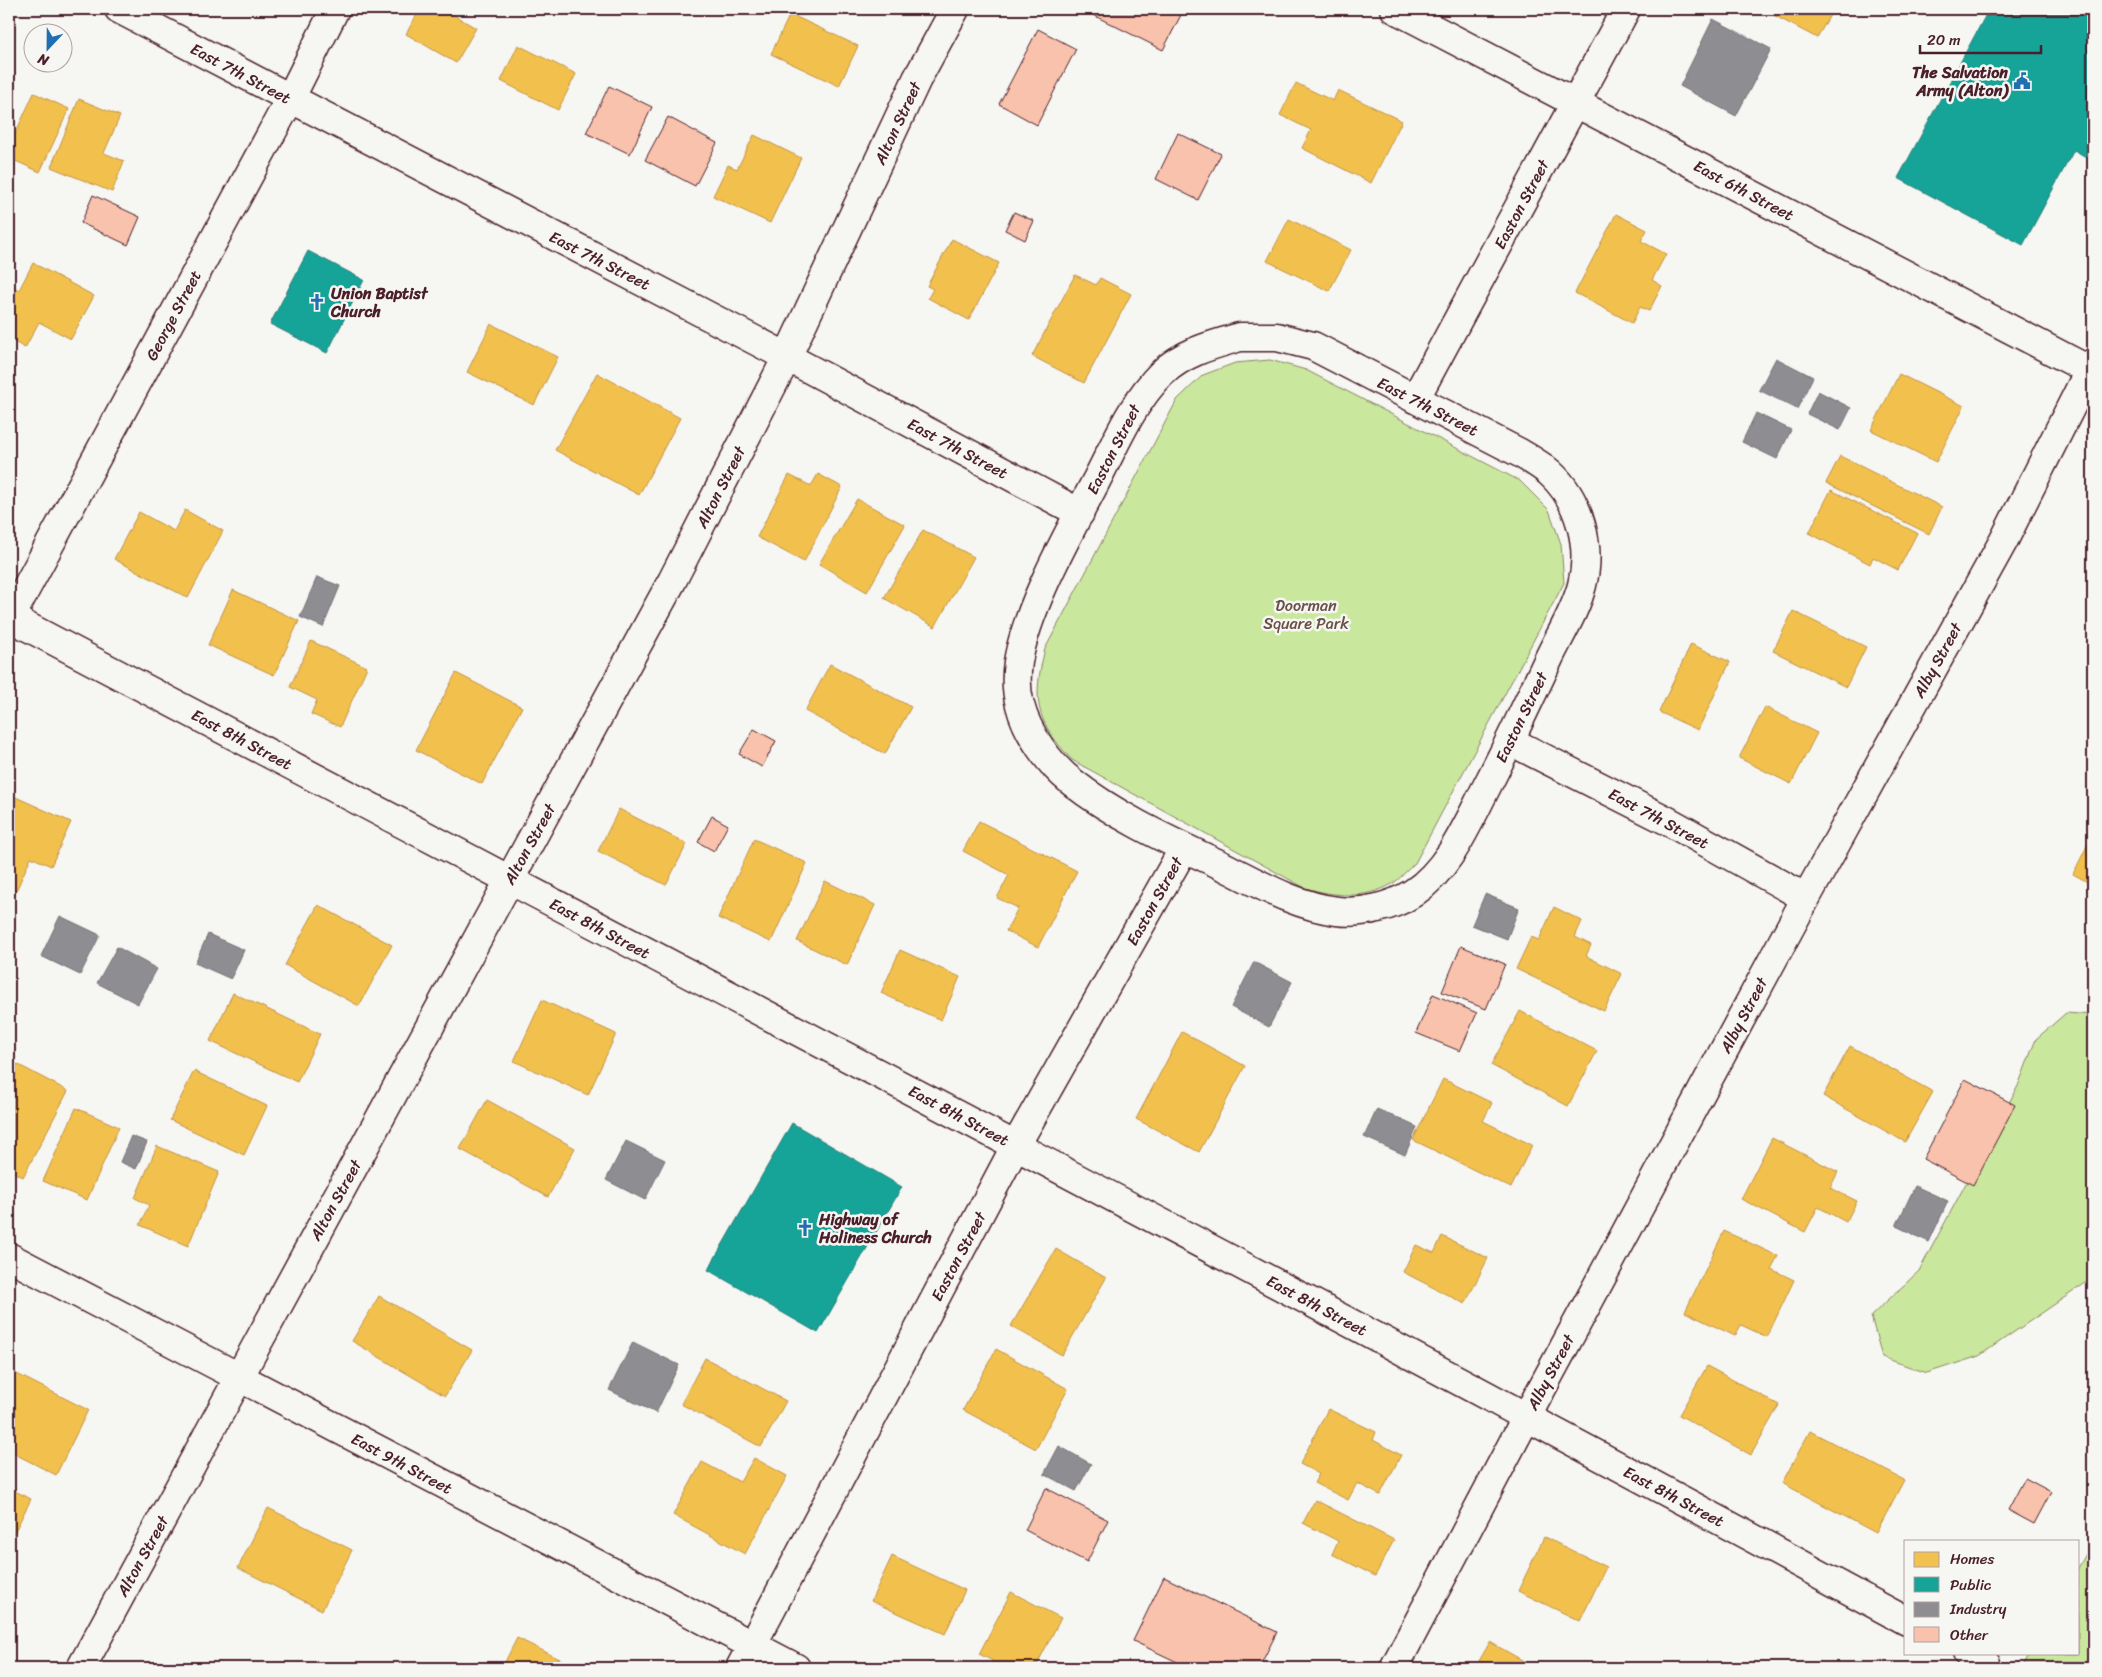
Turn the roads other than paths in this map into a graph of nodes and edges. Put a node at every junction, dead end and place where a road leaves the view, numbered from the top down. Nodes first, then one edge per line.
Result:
1 (119, 9) edge
2 (335, 9) edge
3 (955, 9) edge
4 (1395, 9) edge
5 (1626, 9) edge
6 (290, 99) junction
7 (1576, 102) junction
8 (1270, 338) joint
9 (787, 357) junction
10 (2092, 369) edge
11 (1415, 399) junction
12 (1572, 500) joint
13 (1080, 513) junction
14 (9, 618) edge
15 (1510, 741) junction
16 (1184, 848) junction
17 (509, 880) junction
18 (1806, 898) junction
19 (1016, 1145) junction
20 (9, 1257) edge
21 (239, 1377) junction
22 (1527, 1416) junction
23 (1904, 1620) edge
24 (746, 1657) edge
25 (81, 1668) edge
26 (796, 1668) edge
27 (1394, 1668) edge

1 - 6 street, East 7th Street
2 - 6 street, George Street
3 - 9 street, Alton Street
4 - 7 street, East 6th Street
5 - 7 street, Easton Street
6 - 9 street, East 7th Street
6 - 14 street, George Street
7 - 10 street, East 6th Street
7 - 11 street, Easton Street
8 - 11 street, East 7th Street
8 - 13 street, Easton Street
9 - 13 street, East 7th Street
9 - 17 street, Alton Street
10 - 18 street, Alby Street
11 - 12 street, East 7th Street
12 - 15 street, Easton Street
13 - 16 street, Easton Street
14 - 17 street, East 8th Street
15 - 16 street, Easton Street
15 - 18 street, East 7th Street
16 - 19 street, Easton Street
17 - 19 street, East 8th Street
17 - 21 street, Alton Street
18 - 22 street, Alby Street
19 - 22 street, East 8th Street
19 - 24 street, Easton Street
20 - 21 street, East 9th Street
21 - 24 street, East 9th Street
21 - 25 street, Alton Street
22 - 23 street, East 8th Street
22 - 27 street, Alby Street
24 - 26 street, East 9th Street

